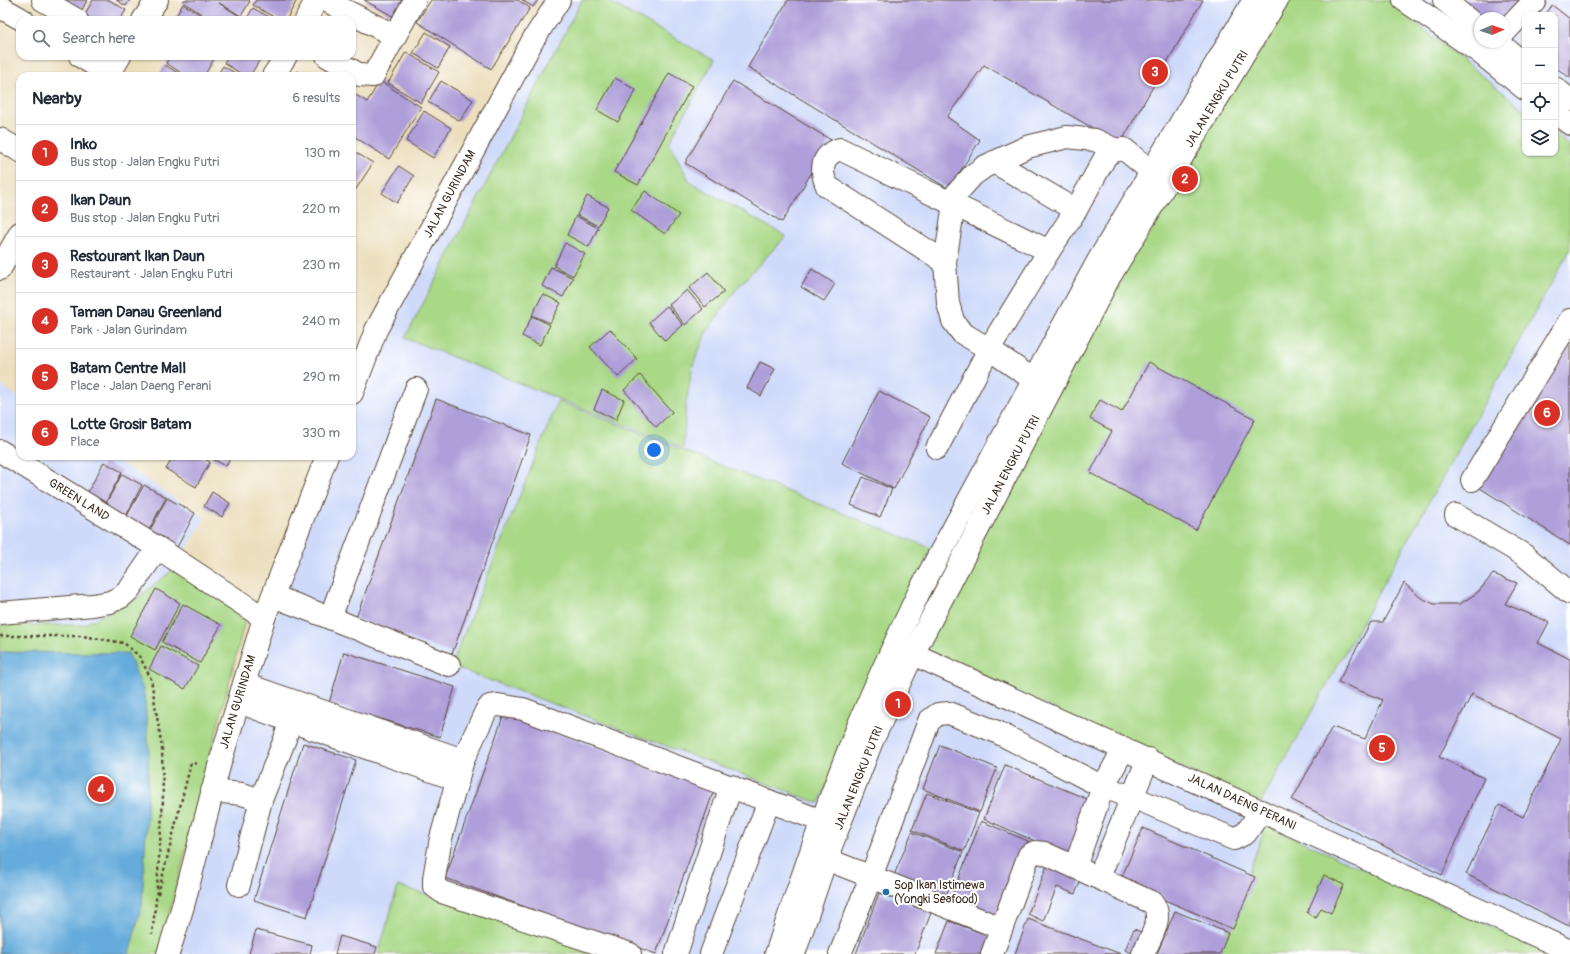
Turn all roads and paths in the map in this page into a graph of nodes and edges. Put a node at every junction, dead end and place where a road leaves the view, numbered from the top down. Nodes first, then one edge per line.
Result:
1 (43, 0) edge
2 (157, 0) edge
3 (316, 0) edge
4 (325, 0) edge
5 (415, 0) edge
6 (559, 0) edge
7 (1254, 0) edge
8 (1277, 0) edge
9 (1404, 0) edge
10 (1444, 0) edge
11 (1535, 0) edge
12 (0, 7) edge
13 (16, 16) edge
14 (70, 16) edge
15 (146, 16) edge
16 (308, 16) edge
17 (1474, 24) edge
18 (1510, 27) edge
19 (395, 36) junction
20 (1505, 48) edge
21 (90, 60) edge
22 (283, 60) edge
23 (334, 60) edge
24 (1522, 62) edge
25 (112, 69) edge
26 (276, 72) edge
27 (355, 72) edge
28 (356, 73) edge
29 (1522, 87) edge
30 (1558, 90) edge
31 (1570, 100) edge
32 (1558, 115) edge
33 (1570, 124) edge
34 (0, 139) edge
35 (16, 149) edge
36 (1116, 150) junction
37 (994, 162) junction
38 (1152, 172) junction
39 (954, 204) junction
40 (1076, 210) junction
41 (16, 240) edge
42 (1049, 252) junction
43 (945, 262) junction
44 (0, 269) edge
45 (1570, 320) edge
46 (989, 349) junction
47 (1034, 380) junction
48 (356, 382) edge
49 (416, 389) dead end
50 (937, 448) dead end
51 (0, 451) edge
52 (325, 460) edge
53 (1472, 480) dead end
54 (1456, 515) dead end
55 (158, 548) junction
56 (1570, 593) edge
57 (273, 596) junction
58 (1, 612) edge
59 (264, 618) junction
60 (330, 618) junction
61 (0, 636) edge
62 (913, 654) junction
63 (449, 665) dead end
64 (241, 693) junction
65 (290, 721) junction
66 (1124, 748) junction
67 (1148, 759) junction
68 (219, 766) junction
69 (460, 770) junction
70 (731, 786) junction
71 (1103, 787) junction
72 (212, 791) junction
73 (1132, 797) junction
74 (261, 800) junction
75 (769, 800) junction
76 (1261, 811) junction
77 (822, 821) junction
78 (826, 859) junction
79 (1075, 867) junction
80 (871, 877) junction
81 (1099, 877) junction
82 (239, 885) dead end
83 (156, 901) junction
84 (1001, 928) junction
85 (150, 939) dead end
86 (1570, 951) edge
87 (168, 954) edge
88 (630, 954) edge
89 (676, 954) edge
90 (711, 954) edge
91 (776, 954) edge
92 (794, 954) edge
93 (840, 954) edge
94 (992, 954) edge
95 (1143, 954) edge

1 - 14 street
2 - 15 street
3 - 16 street
4 - 19 street
5 - 19 street
6 - 48 street, JALAN GURINDAM
7 - 38 street, JALAN ENGKU PUTRI
8 - 62 street, JALAN ENGKU PUTRI
9 - 29 street
10 - 17 street
11 - 18 street
12 - 13 street
19 - 28 street
20 - 24 street
21 - 25 street
22 - 26 street
23 - 27 street
30 - 31 street
32 - 33 street
34 - 35 street
36 - 37 street
36 - 38 street
36 - 40 street
37 - 39 street
37 - 40 street
38 - 47 street, JALAN ENGKU PUTRI
39 - 42 street
39 - 43 street
39 - 43 street
40 - 42 street
41 - 44 street
42 - 46 street
43 - 46 street
45 - 53 street
46 - 47 street
46 - 50 street
47 - 77 street, JALAN ENGKU PUTRI
49 - 60 street
51 - 55 street, GREEN LAND
52 - 57 street, JALAN GURINDAM
54 - 56 street
55 - 58 street
55 - 59 street, GREEN LAND
57 - 59 street, JALAN GURINDAM
57 - 60 street
59 - 64 street, JALAN GURINDAM
60 - 63 street
61 - 83 path
62 - 66 street, JALAN DAENG PERANI
62 - 78 street, JALAN ENGKU PUTRI
64 - 65 street
64 - 68 street, JALAN GURINDAM
64 - 69 street
65 - 69 street
65 - 74 street
66 - 67 street, JALAN DAENG PERANI
66 - 71 street
67 - 73 street
67 - 76 street, JALAN DAENG PERANI
68 - 72 street, JALAN GURINDAM
68 - 83 path
69 - 70 street
69 - 88 street
70 - 75 street
70 - 89 street
71 - 73 street
71 - 79 street
71 - 80 street
72 - 74 street
72 - 87 street, JALAN GURINDAM
73 - 76 street
73 - 81 street
74 - 82 street
75 - 77 street
75 - 90 street
76 - 86 street, JALAN DAENG PERANI
77 - 91 street, JALAN ENGKU PUTRI
78 - 80 street
78 - 92 street, JALAN ENGKU PUTRI
79 - 81 street
79 - 84 street
80 - 84 street
80 - 93 street
81 - 95 street
83 - 85 path
84 - 94 street

